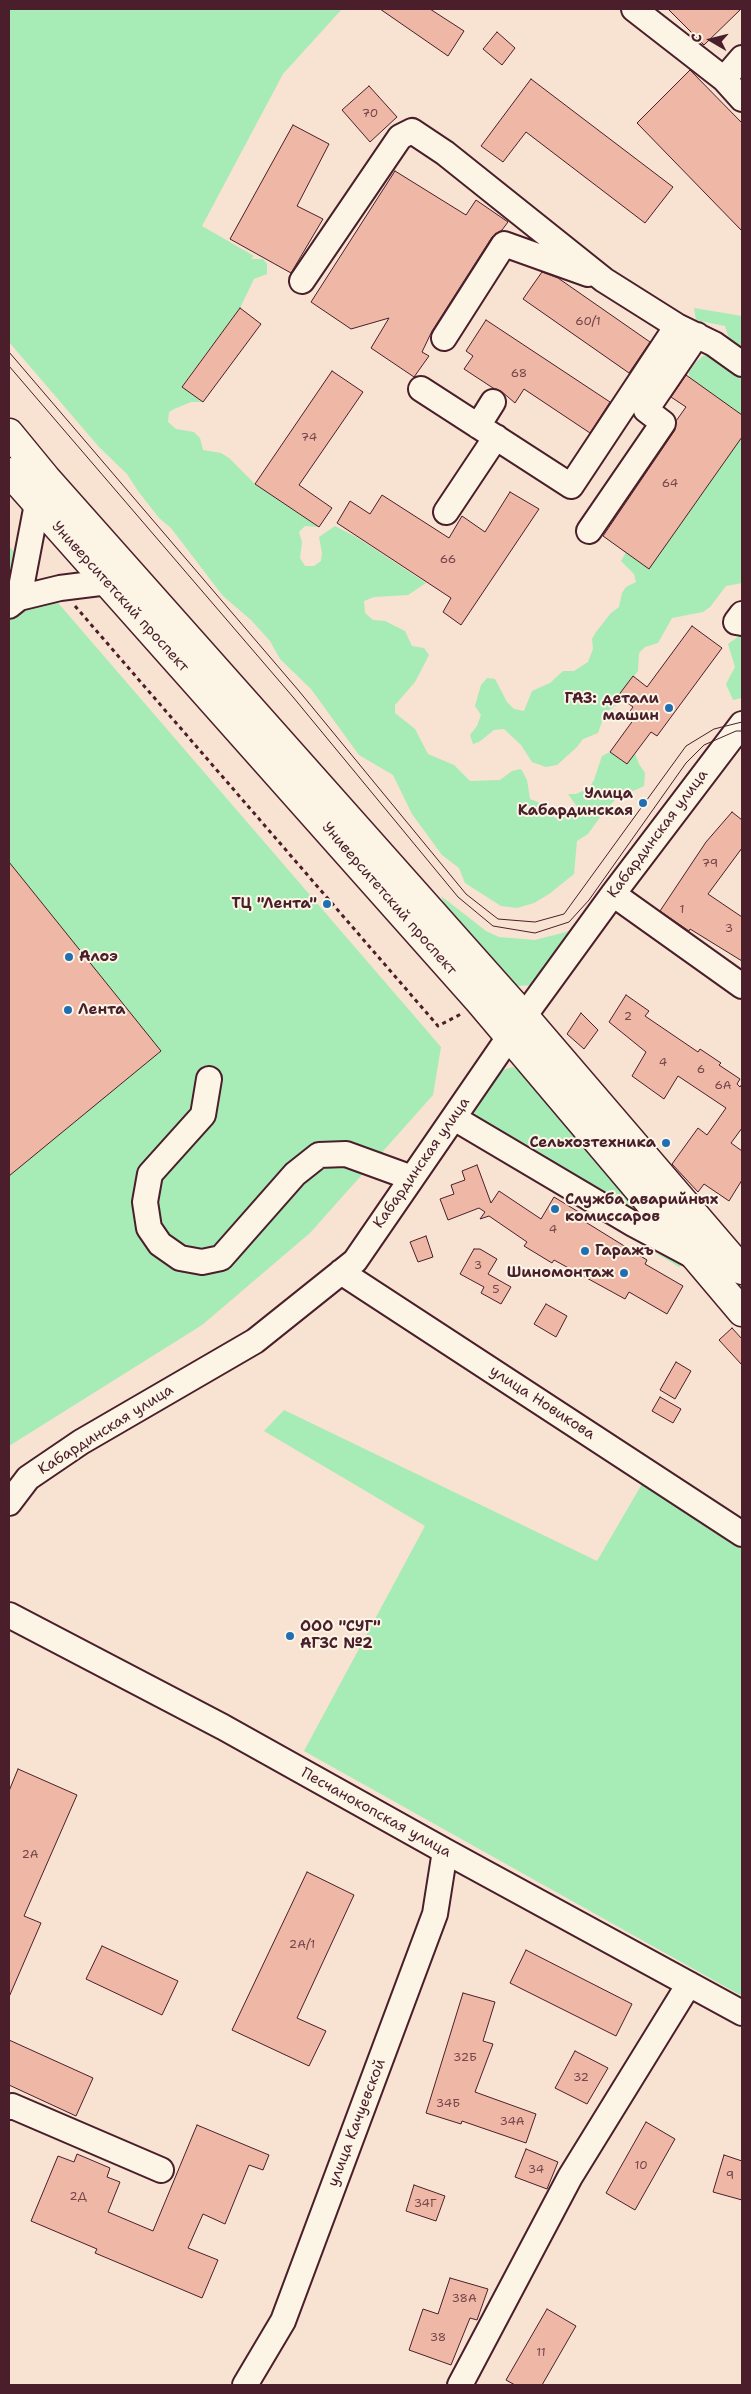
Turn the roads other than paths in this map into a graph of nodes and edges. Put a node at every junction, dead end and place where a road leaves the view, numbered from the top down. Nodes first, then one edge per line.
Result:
1 (634, 9) edge
2 (742, 58) edge
3 (724, 79) junction
4 (742, 99) edge
5 (604, 280) junction
6 (302, 281) dead end
7 (687, 331) junction
8 (444, 338) dead end
9 (742, 364) edge
10 (421, 389) dead end
11 (493, 402) dead end
12 (9, 432) edge
13 (487, 432) junction
14 (9, 472) edge
15 (37, 492) junction
16 (446, 512) dead end
17 (589, 531) dead end
18 (108, 582) junction
19 (14, 602) edge
20 (742, 614) edge
21 (742, 622) edge
22 (742, 726) edge
23 (613, 894) junction
24 (742, 986) edge
25 (517, 1027) junction
26 (209, 1079) dead end
27 (454, 1118) junction
28 (412, 1178) junction
29 (697, 1258) junction
30 (742, 1270) edge
31 (341, 1272) junction
32 (742, 1312) edge
33 (9, 1503) edge
34 (742, 1534) edge
35 (9, 1615) edge
36 (444, 1851) junction
37 (689, 1984) junction
38 (742, 2013) edge
39 (9, 2107) edge
40 (161, 2170) dead end
41 (245, 2385) edge
42 (460, 2385) edge

1 - 3 street
2 - 3 street
3 - 4 street
5 - 6 street
5 - 7 street
5 - 8 street
7 - 9 street
7 - 13 street
7 - 17 street
10 - 13 street
11 - 13 street
12 - 15 highway
13 - 16 street
14 - 15 highway
15 - 18 highway, Университетский проспект
15 - 19 street
15 - 25 highway, Университетский проспект
18 - 19 street
18 - 25 highway, Университетский проспект
20 - 21 street
22 - 23 street, Кабардинская улица
23 - 24 street
23 - 25 street, Кабардинская улица
25 - 27 street, Кабардинская улица
25 - 29 highway, Университетский проспект
25 - 30 highway, Университетский проспект
26 - 28 street
27 - 28 street, Кабардинская улица
27 - 29 street
28 - 31 street, Кабардинская улица
29 - 32 highway, Университетский проспект
31 - 33 street, Кабардинская улица
31 - 34 street, улица Новикова
35 - 36 street, Песчанокопская улица
36 - 37 street, Песчанокопская улица
36 - 41 street, улица Качуевской
37 - 38 street, Песчанокопская улица
37 - 42 street
39 - 40 street

